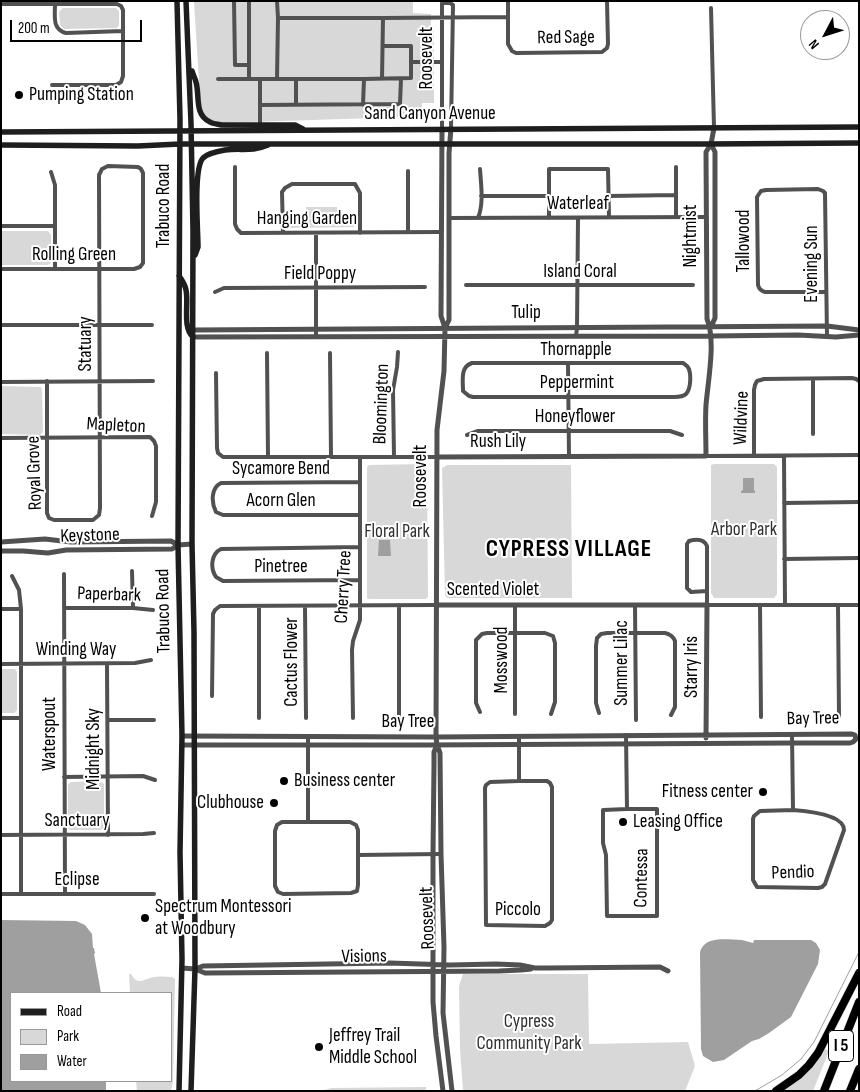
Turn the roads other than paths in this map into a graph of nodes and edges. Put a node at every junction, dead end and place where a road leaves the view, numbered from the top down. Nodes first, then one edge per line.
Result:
1 (177, 1) edge
2 (186, 1) edge
3 (234, 1) edge
4 (249, 1) edge
5 (277, 1) edge
6 (508, 1) edge
7 (607, 1) edge
8 (1, 4) edge
9 (56, 4) junction
10 (710, 8) dead end
11 (278, 18) junction
12 (383, 18) junction
13 (442, 18) junction
14 (453, 18) junction
15 (508, 18) junction
16 (123, 32) junction
17 (383, 46) junction
18 (411, 62) junction
19 (442, 62) junction
20 (249, 65) junction
21 (190, 66) junction
22 (401, 78) junction
23 (218, 79) dead end
24 (250, 79) junction
25 (260, 79) junction
26 (277, 79) junction
27 (296, 79) junction
28 (364, 79) junction
29 (382, 79) junction
30 (52, 85) dead end
31 (364, 104) junction
32 (260, 105) junction
33 (296, 105) junction
34 (260, 125) junction
35 (859, 127) edge
36 (442, 128) junction
37 (450, 128) junction
38 (714, 128) junction
39 (180, 130) junction
40 (192, 130) junction
41 (304, 130) junction
42 (1, 132) edge
43 (859, 143) edge
44 (180, 144) junction
45 (191, 144) junction
46 (271, 144) junction
47 (441, 144) junction
48 (449, 144) junction
49 (711, 144) junction
50 (1, 145) edge
51 (235, 167) dead end
52 (676, 167) dead end
53 (103, 168) joint
54 (480, 169) dead end
55 (408, 171) dead end
56 (51, 172) dead end
57 (759, 193) joint
58 (481, 196) junction
59 (549, 196) junction
60 (608, 196) junction
61 (676, 196) junction
62 (676, 217) junction
63 (706, 217) junction
64 (449, 218) junction
65 (478, 218) junction
66 (549, 218) junction
67 (578, 218) junction
68 (609, 218) junction
69 (1, 226) edge
70 (55, 226) junction
71 (408, 232) junction
72 (441, 232) junction
73 (283, 233) junction
74 (316, 233) junction
75 (360, 233) junction
76 (193, 259) junction
77 (1, 269) edge
78 (55, 269) junction
79 (100, 269) junction
80 (179, 276) junction
81 (466, 285) dead end
82 (577, 285) junction
83 (693, 285) dead end
84 (316, 288) junction
85 (425, 288) dead end
86 (215, 292) dead end
87 (826, 292) junction
88 (1, 325) edge
89 (152, 325) dead end
90 (100, 326) junction
91 (827, 326) junction
92 (711, 327) junction
93 (445, 328) junction
94 (577, 328) junction
95 (317, 329) junction
96 (193, 330) junction
97 (859, 330) edge
98 (859, 335) edge
99 (316, 336) junction
100 (444, 336) junction
101 (576, 336) junction
102 (710, 336) junction
103 (827, 336) junction
104 (193, 337) junction
105 (398, 352) dead end
106 (267, 353) dead end
107 (330, 353) dead end
108 (568, 364) junction
109 (216, 373) dead end
110 (813, 379) junction
111 (689, 380) joint
112 (47, 381) junction
113 (100, 381) junction
114 (153, 381) dead end
115 (859, 381) edge
116 (1, 382) edge
117 (463, 382) joint
118 (568, 397) junction
119 (569, 431) junction
120 (682, 434) dead end
121 (813, 434) dead end
122 (467, 435) dead end
123 (1, 438) edge
124 (46, 438) junction
125 (100, 438) junction
126 (706, 456) junction
127 (754, 456) junction
128 (784, 456) junction
129 (859, 456) edge
130 (268, 457) junction
131 (331, 457) junction
132 (360, 457) junction
133 (394, 457) junction
134 (436, 457) junction
135 (569, 457) junction
136 (360, 482) junction
137 (213, 499) joint
138 (859, 502) edge
139 (784, 503) junction
140 (360, 515) junction
141 (152, 516) dead end
142 (95, 520) joint
143 (1, 542) edge
144 (178, 544) junction
145 (192, 544) junction
146 (360, 547) junction
147 (1, 551) edge
148 (784, 558) junction
149 (859, 558) edge
150 (132, 571) dead end
151 (64, 574) dead end
152 (12, 576) dead end
153 (360, 580) junction
154 (707, 591) junction
155 (399, 605) junction
156 (436, 605) junction
157 (515, 605) junction
158 (635, 605) junction
159 (707, 605) junction
160 (760, 605) junction
161 (785, 605) junction
162 (838, 605) junction
163 (859, 605) edge
164 (259, 606) junction
165 (305, 606) junction
166 (360, 606) junction
167 (64, 608) junction
168 (133, 608) junction
169 (1, 609) edge
170 (21, 609) junction
171 (153, 610) dead end
172 (515, 633) junction
173 (635, 633) junction
174 (151, 660) dead end
175 (1, 664) edge
176 (21, 664) junction
177 (64, 664) junction
178 (107, 664) junction
179 (212, 696) dead end
180 (480, 712) dead end
181 (599, 712) dead end
182 (515, 714) dead end
183 (551, 714) dead end
184 (671, 716) dead end
185 (839, 716) dead end
186 (760, 717) dead end
187 (1, 718) edge
188 (21, 718) junction
189 (259, 718) dead end
190 (306, 718) dead end
191 (353, 718) dead end
192 (399, 718) dead end
193 (108, 720) junction
194 (154, 720) dead end
195 (636, 720) dead end
196 (626, 735) junction
197 (706, 735) junction
198 (792, 735) junction
199 (182, 736) junction
200 (194, 736) junction
201 (308, 736) junction
202 (519, 736) junction
203 (436, 737) junction
204 (706, 743) junction
205 (194, 744) junction
206 (626, 744) junction
207 (792, 744) junction
208 (182, 745) junction
209 (308, 745) junction
210 (437, 745) junction
211 (519, 745) junction
212 (64, 776) junction
213 (108, 776) junction
214 (155, 780) dead end
215 (519, 782) junction
216 (627, 809) junction
217 (793, 810) junction
218 (308, 822) junction
219 (154, 833) dead end
220 (108, 834) junction
221 (1, 835) edge
222 (21, 835) junction
223 (64, 835) junction
224 (433, 854) junction
225 (441, 854) junction
226 (358, 855) junction
227 (1, 894) edge
228 (21, 894) junction
229 (65, 894) junction
230 (154, 894) dead end
231 (433, 964) junction
232 (443, 965) junction
233 (182, 968) junction
234 (535, 968) junction
235 (195, 969) junction
236 (433, 971) junction
237 (443, 971) junction
238 (668, 971) dead end
239 (859, 974) edge
240 (859, 1002) edge
241 (859, 1068) edge
242 (179, 1091) edge
243 (191, 1091) edge
244 (443, 1091) edge
245 (452, 1091) edge
246 (776, 1091) edge
247 (824, 1091) edge
248 (850, 1091) edge

1 - 39 main road, Trabuco Road
2 - 21 main road
3 - 20 street
4 - 20 street
5 - 11 street
6 - 15 street, Red Sage
7 - 15 street, Red Sage
8 - 9 street
9 - 16 street
9 - 16 street
10 - 38 street, Nightmist
11 - 12 street
11 - 26 street
12 - 13 street
12 - 17 street
13 - 14 street
13 - 14 street, Roosevelt
13 - 19 street, Roosevelt
14 - 15 street
14 - 37 street, Roosevelt
16 - 30 street
17 - 18 street
17 - 29 street
18 - 19 street
18 - 22 street
19 - 36 street, Roosevelt
20 - 24 street
21 - 34 main road
21 - 40 main road, Trabuco Road
22 - 29 street
22 - 31 street
23 - 24 street
24 - 25 street
25 - 26 street
25 - 32 street
26 - 27 street
27 - 28 street
27 - 33 street
28 - 29 street
28 - 31 street
31 - 33 street
32 - 33 street
32 - 34 street
34 - 41 main road
35 - 38 main road, Sand Canyon Avenue
36 - 37 main road, Sand Canyon Avenue
36 - 41 main road, Sand Canyon Avenue
36 - 47 street, Roosevelt
37 - 38 main road, Sand Canyon Avenue
37 - 48 street, Roosevelt
38 - 49 street, Nightmist
39 - 40 main road, Sand Canyon Avenue
39 - 42 main road, Sand Canyon Avenue
39 - 44 main road, Trabuco Road
40 - 41 main road, Sand Canyon Avenue
40 - 45 main road, Trabuco Road
43 - 49 main road, Sand Canyon Avenue
44 - 45 main road, Sand Canyon Avenue
44 - 50 main road, Sand Canyon Avenue
44 - 80 main road, Trabuco Road
45 - 46 main road, Sand Canyon Avenue
45 - 76 main road, Trabuco Road
46 - 47 main road, Sand Canyon Avenue
46 - 76 main road
47 - 48 main road, Sand Canyon Avenue
47 - 72 street, Roosevelt
48 - 49 main road, Sand Canyon Avenue
48 - 64 street, Roosevelt
49 - 63 street, Nightmist
49 - 92 street, Nightmist
51 - 73 street, Hanging Garden
52 - 61 street
53 - 79 street, Statuary
53 - 79 street, Rolling Green
54 - 58 street
55 - 71 street
56 - 70 street
57 - 87 street, Tallowood
57 - 87 street, Evening Sun
58 - 59 street
58 - 65 street
59 - 60 street
59 - 66 street
60 - 61 street
60 - 68 street
61 - 62 street
62 - 63 street, Waterleaf
62 - 68 street, Waterleaf
63 - 92 street, Nightmist
64 - 65 street, Waterleaf
64 - 93 street, Roosevelt
65 - 66 street, Waterleaf
66 - 67 street, Waterleaf
67 - 68 street, Waterleaf
67 - 82 street
69 - 70 street
70 - 78 street
71 - 72 street, Hanging Garden
71 - 75 street, Hanging Garden
72 - 93 street, Roosevelt
73 - 74 street, Hanging Garden
73 - 75 street
74 - 75 street, Hanging Garden
74 - 84 street
76 - 96 main road, Trabuco Road
77 - 78 street, Rolling Green
78 - 79 street, Rolling Green
79 - 90 street, Statuary
80 - 104 main road
80 - 144 main road, Trabuco Road
81 - 82 street, Island Coral
82 - 83 street, Island Coral
82 - 94 street
84 - 85 street, Field Poppy
84 - 86 street, Field Poppy
84 - 95 street
87 - 91 street, Evening Sun
88 - 90 street
89 - 90 street
90 - 113 street, Statuary
91 - 92 street, Tulip
91 - 97 street, Tulip
91 - 103 street, Evening Sun
92 - 94 street, Tulip
92 - 102 street, Nightmist
93 - 94 street, Tulip
93 - 95 street, Tulip
93 - 100 street, Roosevelt
94 - 101 street
95 - 96 street, Tulip
95 - 99 street
96 - 104 main road, Trabuco Road
98 - 103 street, Tulip
99 - 100 street, Tulip
99 - 104 street, Tulip
100 - 101 street, Tulip
100 - 134 street, Roosevelt
101 - 102 street, Tulip
102 - 103 street, Tulip
102 - 126 street, Nightmist
104 - 145 main road, Trabuco Road
105 - 133 street, Bloomington
106 - 130 street
107 - 131 street
108 - 111 street, Thornapple
108 - 117 street, Thornapple
108 - 118 street
109 - 130 street, Rush Lily
110 - 115 street
110 - 121 street
110 - 127 street, Wildvine
111 - 118 street, Peppermint
112 - 113 street
112 - 116 street
112 - 124 street, Royal Grove
113 - 114 street
113 - 125 street, Statuary
117 - 118 street, Peppermint
118 - 119 street
119 - 120 street, Honeyflower
119 - 122 street, Honeyflower
119 - 135 street
123 - 124 street, Mapleton
124 - 125 street, Mapleton
124 - 142 street, Royal Grove
125 - 141 street, Mapleton
125 - 142 street, Statuary
126 - 127 street, Rush Lily
126 - 135 street, Rush Lily
127 - 128 street, Rush Lily
128 - 129 street, Rush Lily
128 - 139 street
130 - 131 street, Rush Lily
131 - 132 street, Rush Lily
132 - 133 street, Rush Lily
132 - 136 street, Cherry Tree
133 - 134 street, Rush Lily
134 - 135 street, Rush Lily
134 - 156 street, Roosevelt
136 - 137 street, Sycamore Bend
136 - 140 street, Cherry Tree
137 - 140 street, Acorn Glen
138 - 139 street
139 - 148 street
140 - 146 street, Cherry Tree
143 - 144 street, Keystone
144 - 145 street, Keystone
144 - 147 street, Keystone
144 - 199 main road, Trabuco Road
145 - 200 main road, Trabuco Road
146 - 153 street, Cherry Tree
146 - 153 street, Pinetree
148 - 149 street
148 - 161 street
150 - 168 street
151 - 167 street, Waterspout
152 - 170 street
153 - 166 street, Cherry Tree
154 - 154 street, Starry Iris
154 - 159 street, Starry Iris
155 - 156 street, Scented Violet
155 - 166 street, Scented Violet
155 - 192 street
156 - 157 street, Scented Violet
156 - 203 street, Roosevelt
157 - 158 street, Scented Violet
157 - 172 street, Mosswood
158 - 159 street, Scented Violet
158 - 173 street, Summer Lilac
159 - 160 street, Scented Violet
159 - 197 street, Starry Iris
160 - 161 street, Scented Violet
160 - 186 street
161 - 162 street, Scented Violet
162 - 163 street, Scented Violet
162 - 185 street
164 - 165 street, Scented Violet
164 - 179 street, Scented Violet
164 - 189 street
165 - 166 street, Scented Violet
165 - 190 street, Cactus Flower
166 - 191 street, Cherry Tree
167 - 168 street, Paperbark
167 - 177 street, Waterspout
168 - 171 street, Paperbark
169 - 170 street
170 - 176 street
172 - 180 street
172 - 182 street, Mosswood
172 - 183 street
173 - 181 street
173 - 184 street
173 - 195 street, Summer Lilac
174 - 178 street, Winding Way
175 - 176 street, Winding Way
176 - 177 street, Winding Way
176 - 188 street
177 - 178 street, Winding Way
177 - 212 street, Waterspout
178 - 193 street, Midnight Sky
187 - 188 street
188 - 222 street
193 - 194 street
193 - 213 street, Midnight Sky
196 - 197 street, Bay Tree
196 - 202 street, Bay Tree
196 - 206 street
197 - 198 street, Bay Tree
197 - 204 street, Starry Iris
198 - 207 street
198 - 207 street, Bay Tree
199 - 200 street, Bay Tree
199 - 208 main road, Trabuco Road
200 - 201 street, Bay Tree
200 - 205 main road, Trabuco Road
201 - 203 street, Bay Tree
201 - 209 street
202 - 203 street, Bay Tree
202 - 211 street
203 - 210 street, Roosevelt
204 - 206 street, Bay Tree
204 - 207 street, Bay Tree
205 - 208 street, Bay Tree
205 - 209 street, Bay Tree
205 - 235 main road, Trabuco Road
206 - 211 street, Bay Tree
206 - 216 street
207 - 217 street
208 - 233 main road, Trabuco Road
209 - 210 street, Bay Tree
209 - 218 street
210 - 211 street, Bay Tree
210 - 224 street, Roosevelt
210 - 225 street, Roosevelt
211 - 215 street
212 - 213 street
212 - 223 street, Waterspout
213 - 214 street
213 - 220 street, Midnight Sky
215 - 215 street, Piccolo
216 - 216 street, Contessa
217 - 217 street, Pendio
218 - 226 street
218 - 226 street
219 - 220 street, Sanctuary
220 - 223 street, Sanctuary
221 - 222 street, Sanctuary
222 - 223 street, Sanctuary
222 - 228 street
223 - 229 street, Waterspout
224 - 225 street
224 - 226 street
224 - 231 street, Roosevelt
225 - 232 street, Roosevelt
227 - 228 street, Eclipse
228 - 229 street, Eclipse
229 - 230 street, Eclipse
231 - 232 street, Visions
231 - 235 street, Visions
231 - 236 street, Roosevelt
232 - 234 street, Visions
232 - 237 street, Roosevelt
233 - 235 street, Visions
233 - 242 main road, Trabuco Road
234 - 237 street, Visions
234 - 238 street, Visions
235 - 236 street, Visions
235 - 243 main road, Trabuco Road
236 - 237 street, Visions
236 - 244 street, Roosevelt
237 - 245 street, Roosevelt
239 - 246 highway
240 - 247 highway, I 5
241 - 248 highway, I 5

